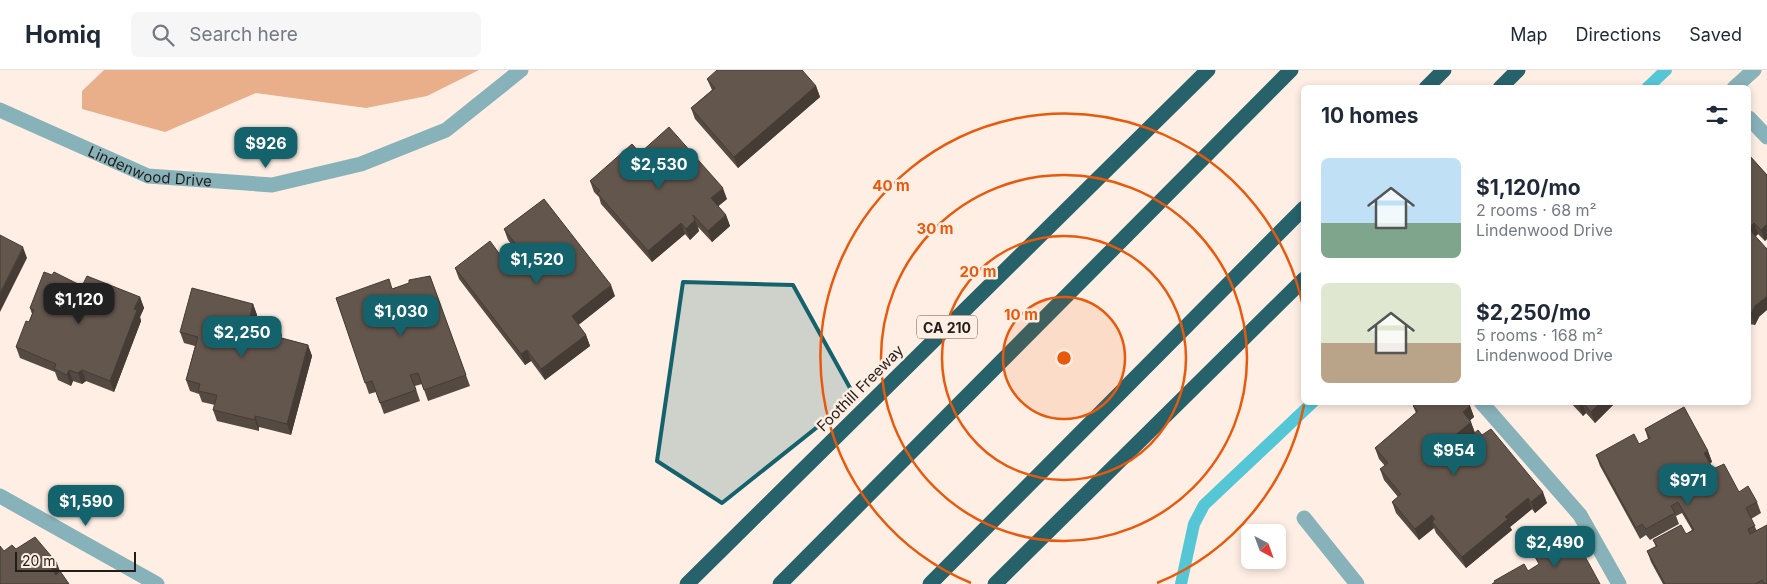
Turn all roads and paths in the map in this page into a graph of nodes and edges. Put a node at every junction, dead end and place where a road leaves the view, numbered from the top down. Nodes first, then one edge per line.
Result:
1 (521, 70) edge
2 (1208, 70) edge
3 (1291, 70) edge
4 (1444, 70) edge
5 (1518, 70) edge
6 (1754, 70) edge
7 (1429, 85) edge
8 (1503, 85) edge
9 (1737, 85) edge
10 (0, 110) edge
11 (1751, 120) edge
12 (1767, 138) edge
13 (1301, 211) edge
14 (1301, 283) edge
15 (1484, 405) edge
16 (0, 496) edge
17 (1304, 518) dead end
18 (157, 584) edge
19 (688, 584) edge
20 (780, 584) edge
21 (930, 584) edge
22 (995, 584) edge
23 (1357, 584) edge
24 (1619, 584) edge

1 - 10 street, Lindenwood Drive
2 - 19 highway, Foothill Freeway / CA 210
3 - 20 highway
4 - 7 highway
5 - 8 highway
6 - 9 street
11 - 12 street
13 - 21 highway
14 - 22 highway
15 - 24 street
16 - 18 street
17 - 23 street

